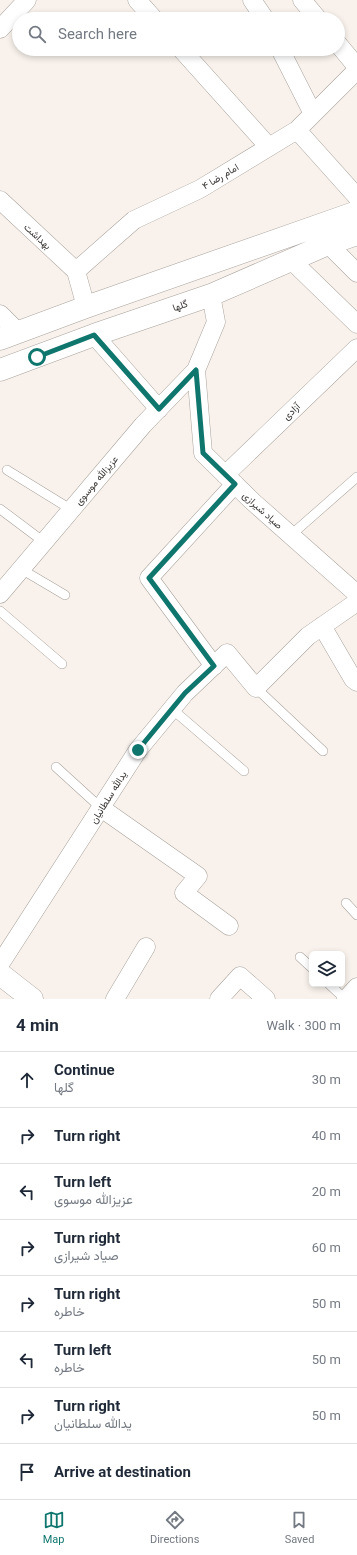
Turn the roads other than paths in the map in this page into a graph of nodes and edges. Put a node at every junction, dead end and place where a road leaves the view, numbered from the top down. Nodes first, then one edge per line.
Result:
1 (27, 0) edge
2 (136, 0) edge
3 (252, 0) edge
4 (302, 0) edge
5 (16, 12) edge
6 (147, 12) edge
7 (260, 12) edge
8 (312, 12) edge
9 (12, 16) edge
10 (0, 29) edge
11 (345, 52) edge
12 (187, 56) edge
13 (284, 56) edge
14 (357, 67) edge
15 (357, 70) edge
16 (313, 114) junction
17 (297, 130) junction
18 (269, 147) junction
19 (357, 197) edge
20 (0, 200) edge
21 (357, 212) edge
22 (357, 234) edge
23 (328, 244) junction
24 (291, 260) junction
25 (76, 271) junction
26 (357, 273) edge
27 (211, 295) junction
28 (86, 307) junction
29 (0, 314) edge
30 (357, 324) edge
31 (94, 335) junction
32 (9, 336) edge
33 (357, 348) edge
34 (37, 357) junction
35 (0, 370) edge
36 (196, 370) junction
37 (0, 380) edge
38 (159, 409) junction
39 (7, 470) dead end
40 (357, 477) edge
41 (230, 479) junction
42 (0, 509) edge
43 (72, 510) junction
44 (291, 535) junction
45 (44, 542) junction
46 (21, 569) junction
47 (0, 594) edge
48 (357, 594) edge
49 (65, 595) dead end
50 (357, 602) edge
51 (0, 611) edge
52 (322, 626) junction
53 (62, 664) dead end
54 (214, 666) junction
55 (357, 682) edge
56 (256, 688) junction
57 (172, 709) junction
58 (323, 751) dead end
59 (56, 767) dead end
60 (244, 771) dead end
61 (101, 808) junction
62 (346, 903) dead end
63 (357, 915) edge
64 (229, 926) dead end
65 (146, 947) dead end
66 (300, 957) dead end
67 (0, 964) edge
68 (309, 965) edge
69 (0, 974) edge
70 (332, 987) edge
71 (357, 988) edge
72 (32, 999) edge
73 (115, 999) edge
74 (219, 999) edge
75 (266, 999) edge
76 (345, 999) edge

1 - 5 street
2 - 6 street
3 - 7 street
4 - 8 street
9 - 10 street
11 - 14 street
12 - 18 street
13 - 16 street
15 - 16 street, امام رضا ۴
16 - 17 street, امام رضا ۴
17 - 18 street, امام رضا ۴
17 - 19 street
18 - 25 street, امام رضا ۴
20 - 25 street, بهداشت
21 - 28 main road
22 - 23 main road, گلها
23 - 24 main road, گلها
23 - 26 street
24 - 27 main road, گلها
24 - 30 street
25 - 28 street
27 - 31 main road, گلها
27 - 36 street, صیاد شیرازی
28 - 31 main road
28 - 32 main road
29 - 32 street
31 - 34 main road, گلها
31 - 38 street
33 - 41 street, آزادی
34 - 35 main road, گلها
34 - 37 street
36 - 38 street, عزیزالله موسوی
36 - 41 street, صیاد شیرازی
38 - 43 street, عزیزالله موسوی
39 - 43 lane
40 - 44 lane
41 - 44 street, صیاد شیرازی
41 - 54 street, آزادی
42 - 45 lane
43 - 45 street, عزیزالله موسوی
44 - 48 street, صیاد شیرازی
45 - 46 street, عزیزالله موسوی
46 - 47 street, عزیزالله موسوی
46 - 49 lane
50 - 52 street
51 - 53 lane
52 - 55 street
52 - 56 street
54 - 56 street, یدالله سلطانیان
54 - 57 street, یدالله سلطانیان
56 - 58 lane
57 - 60 lane
57 - 61 street, یدالله سلطانیان
59 - 61 lane
61 - 64 street
61 - 67 street, یدالله سلطانیان
62 - 63 lane
65 - 73 street
66 - 68 lane
69 - 72 main road
70 - 76 lane
71 - 76 street
74 - 75 street

